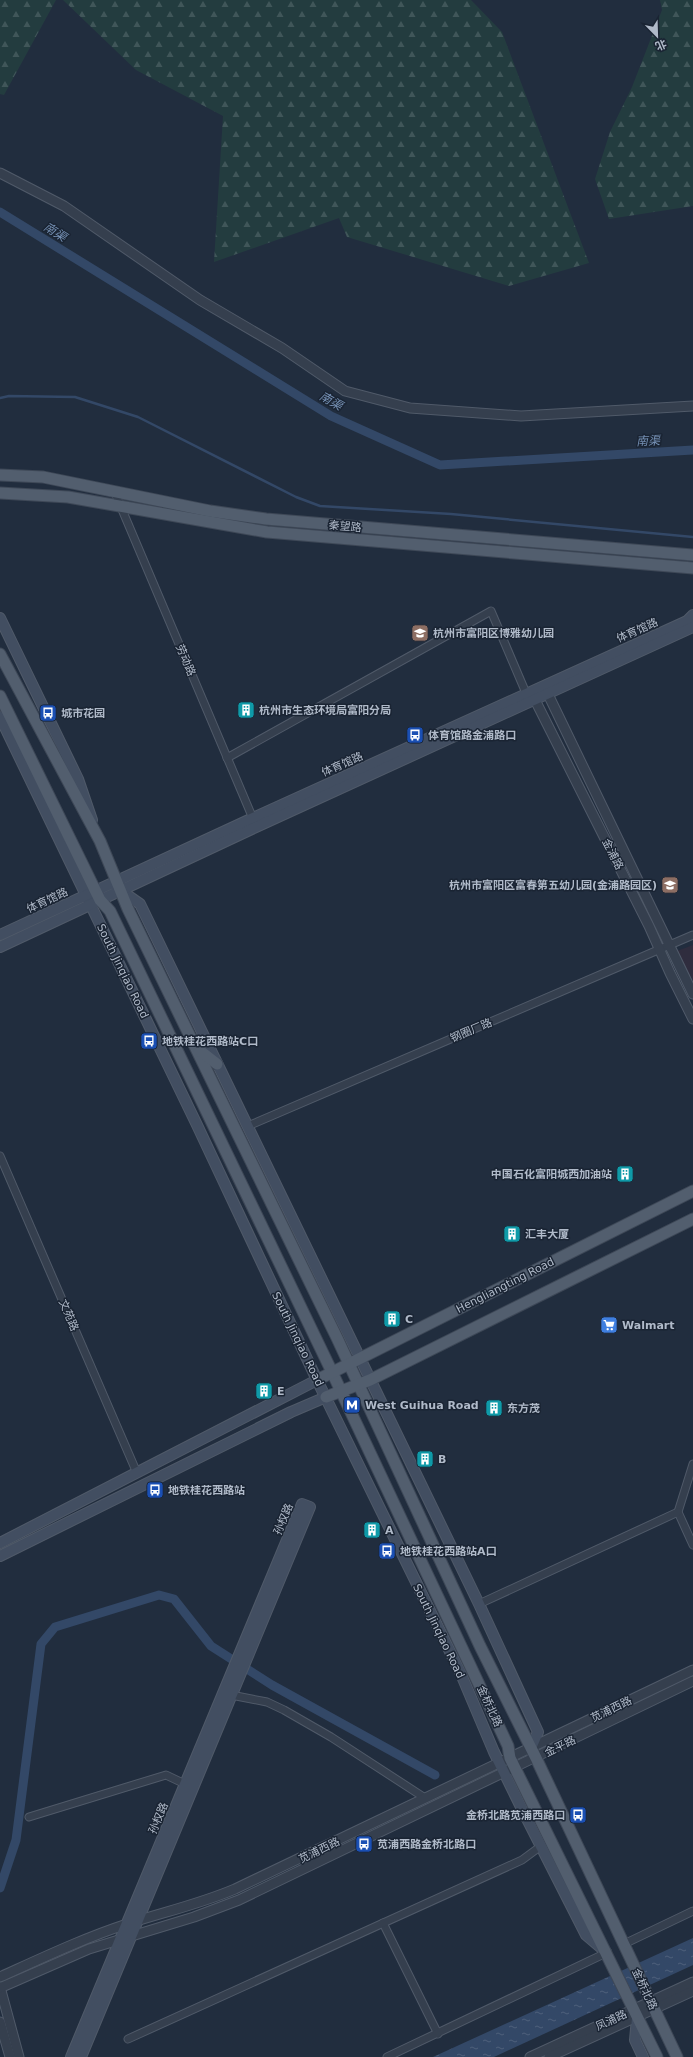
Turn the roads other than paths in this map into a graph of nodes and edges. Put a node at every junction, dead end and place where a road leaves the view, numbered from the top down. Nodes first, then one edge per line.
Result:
1 (0, 173) edge
2 (693, 406) edge
3 (0, 475) edge
4 (0, 493) edge
5 (116, 493) junction
6 (121, 507) junction
7 (693, 555) edge
8 (693, 568) edge
9 (0, 618) edge
10 (691, 622) edge
11 (0, 654) edge
12 (545, 689) junction
13 (530, 694) junction
14 (0, 696) edge
15 (0, 717) edge
16 (227, 758) junction
17 (254, 822) junction
18 (100, 841) junction
19 (118, 886) junction
20 (93, 897) junction
21 (0, 935) edge
22 (693, 935) edge
23 (670, 945) junction
24 (0, 947) edge
25 (660, 950) junction
26 (693, 994) edge
27 (693, 1019) edge
28 (196, 1048) junction
29 (217, 1064) junction
30 (200, 1100) junction
31 (197, 1125) junction
32 (248, 1126) junction
33 (0, 1156) edge
34 (693, 1191) edge
35 (693, 1219) edge
36 (359, 1358) junction
37 (348, 1364) junction
38 (332, 1372) junction
39 (317, 1380) junction
40 (370, 1380) junction
41 (358, 1385) junction
42 (340, 1392) junction
43 (326, 1397) junction
44 (693, 1464) edge
45 (137, 1473) junction
46 (678, 1512) junction
47 (0, 1543) edge
48 (693, 1545) edge
49 (0, 1556) edge
50 (479, 1604) junction
51 (462, 1648) junction
52 (244, 1656) junction
53 (693, 1670) edge
54 (461, 1674) junction
55 (693, 1681) edge
56 (232, 1684) junction
57 (231, 1695) junction
58 (533, 1753) junction
59 (499, 1763) junction
60 (512, 1763) junction
61 (504, 1773) junction
62 (186, 1784) junction
63 (425, 1798) junction
64 (29, 1817) dead end
65 (541, 1846) junction
66 (693, 1911) edge
67 (138, 1921) junction
68 (383, 1923) junction
69 (127, 1924) junction
70 (132, 1934) junction
71 (120, 1938) junction
72 (624, 1944) junction
73 (606, 1953) junction
74 (0, 1977) edge
75 (693, 1982) edge
76 (0, 1988) edge
77 (693, 1991) edge
78 (651, 2001) junction
79 (633, 2009) junction
80 (0, 2022) edge
81 (438, 2034) junction
82 (128, 2040) dead end
83 (10, 2057) edge
84 (20, 2057) edge
85 (71, 2057) edge
86 (82, 2057) edge
87 (387, 2057) edge
88 (530, 2057) edge
89 (549, 2057) edge
90 (643, 2057) edge
91 (657, 2057) edge
92 (677, 2057) edge

1 - 2 street
3 - 5 main road, 秦望路
4 - 6 main road, 秦望路
5 - 6 street, 劳动路
5 - 7 main road, 秦望路
6 - 8 main road, 秦望路
6 - 16 street, 劳动路
9 - 18 main road
10 - 12 main road, 体育馆路
11 - 18 main road
12 - 13 main road, 体育馆路
12 - 23 street, 金浦路
13 - 16 street
13 - 17 main road, 体育馆路
13 - 25 street, 金浦路
14 - 20 main road, South Jinqiao Road
15 - 20 main road, South Jinqiao Road
16 - 17 street, 劳动路
17 - 19 main road, 体育馆路
18 - 19 main road
19 - 20 main road, 体育馆路
19 - 28 main road
19 - 29 main road
20 - 21 main road, 体育馆路
20 - 24 main road, 体育馆路
20 - 30 main road, South Jinqiao Road
20 - 31 main road, South Jinqiao Road
22 - 23 street, 钢圈厂路
23 - 25 street, 钢圈厂路
23 - 26 street, 金浦路
25 - 27 street, 金浦路
25 - 32 street, 钢圈厂路
28 - 29 main road
28 - 37 main road
29 - 32 main road
30 - 31 main road
30 - 38 main road, South Jinqiao Road
31 - 39 main road, South Jinqiao Road
32 - 36 main road
33 - 45 street, 文苑路
34 - 36 main road, Hengliangting Road
35 - 40 main road
36 - 37 main road, Hengliangting Road
36 - 40 main road
37 - 38 main road, Hengliangting Road
37 - 41 main road, 金桥北路
38 - 39 main road, Hengliangting Road
38 - 42 main road, 金桥北路
39 - 43 main road, South Jinqiao Road
39 - 45 main road
40 - 41 main road
40 - 50 main road
41 - 42 main road
41 - 58 main road, 金桥北路
42 - 43 main road
42 - 51 main road, 金桥北路
43 - 49 main road
43 - 54 main road, South Jinqiao Road
44 - 46 street
45 - 47 main road
46 - 48 street
46 - 50 street
50 - 58 main road
51 - 54 main road
51 - 60 main road, 金桥北路
52 - 52 main road, 孙权路
52 - 56 main road, 孙权路
53 - 58 street, 苋浦西路
54 - 59 main road, South Jinqiao Road
55 - 58 street, 金平路
56 - 57 main road, 孙权路
56 - 62 main road, 孙权路
57 - 63 street
57 - 67 main road, 孙权路
58 - 60 street, 苋浦西路
58 - 72 main road, 金桥北路
59 - 60 street, 苋浦西路
59 - 61 main road, South Jinqiao Road
59 - 63 street, 苋浦西路
60 - 61 street, 苋浦西路
60 - 73 main road, 金桥北路
61 - 65 main road, South Jinqiao Road
61 - 70 street, 苋浦西路
62 - 64 street
62 - 69 main road, 孙权路
63 - 67 street, 苋浦西路
65 - 68 street
65 - 73 main road, South Jinqiao Road
66 - 72 street
67 - 69 street, 苋浦西路
67 - 70 main road, 孙权路
68 - 81 street
68 - 82 street
69 - 71 main road, 孙权路
69 - 74 street, 苋浦西路
70 - 71 street, 苋浦西路
70 - 86 main road, 孙权路
71 - 76 street, 苋浦西路
71 - 85 main road, 孙权路
72 - 78 main road, 金桥北路
73 - 79 main road, 金桥北路
73 - 81 street
75 - 78 street, 凤浦路
76 - 84 street
77 - 78 street, 凤浦路
78 - 79 street, 凤浦路
78 - 92 main road, 金桥北路
79 - 88 street, 凤浦路
79 - 89 street, 凤浦路
79 - 90 main road, 金桥北路
79 - 91 main road, 金桥北路
80 - 83 street
81 - 87 street

